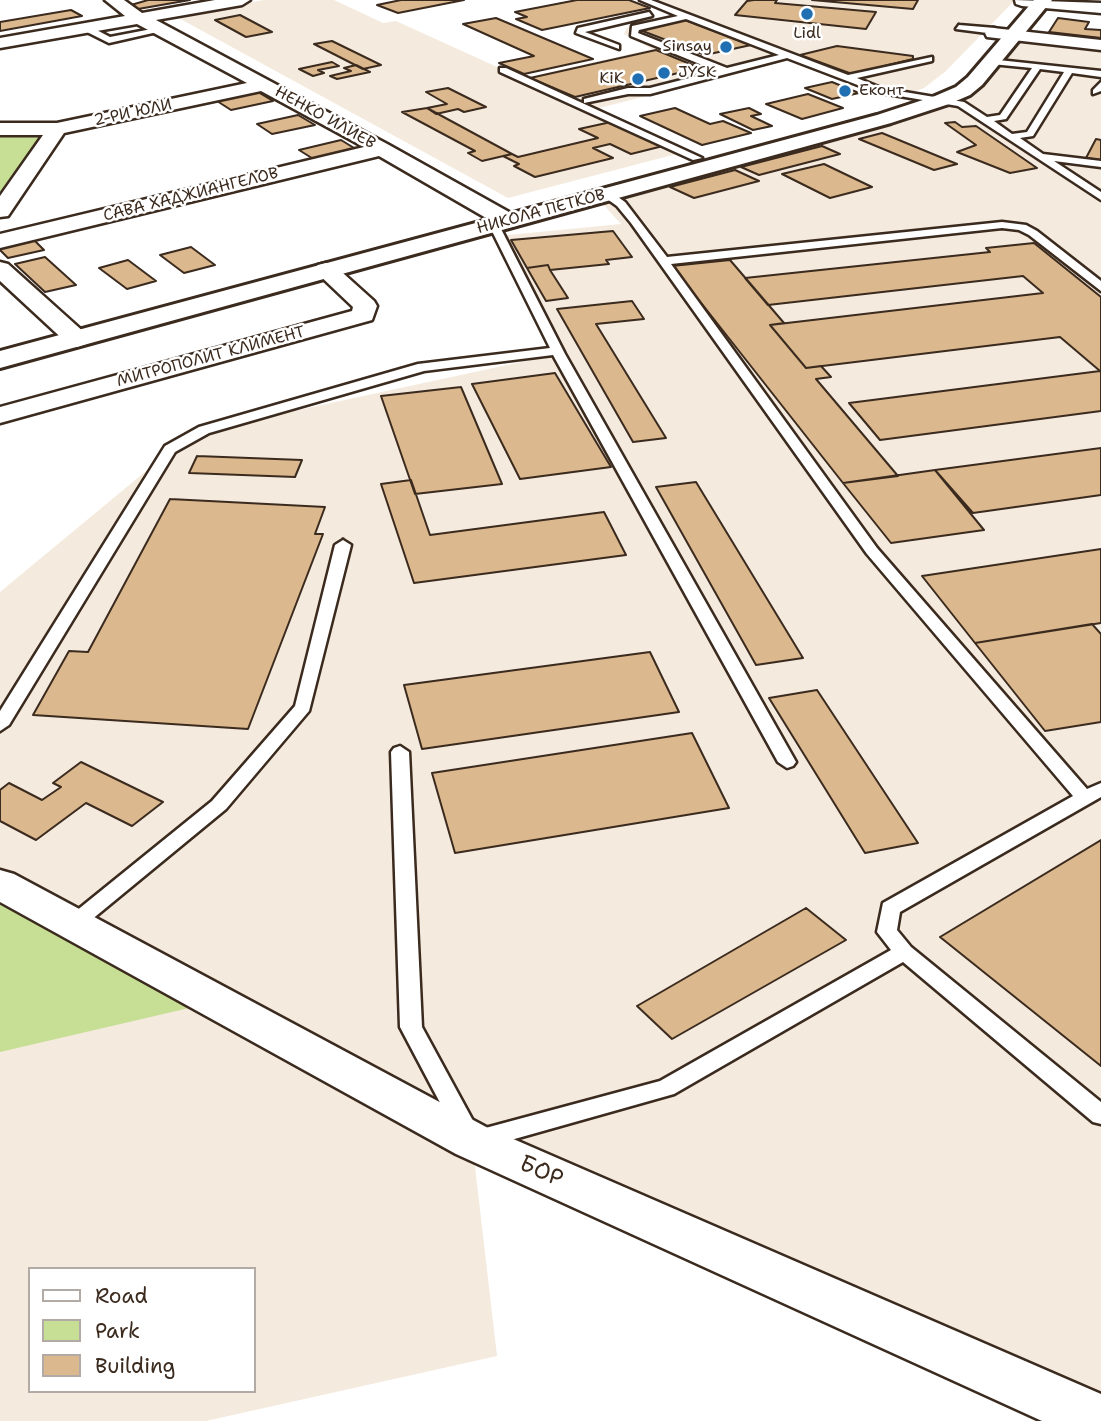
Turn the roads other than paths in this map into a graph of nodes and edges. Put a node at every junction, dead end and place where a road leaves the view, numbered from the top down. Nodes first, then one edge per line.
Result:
1 (113, 0) edge
2 (197, 0) edge
3 (242, 0) edge
4 (645, 0) edge
5 (1032, 1) edge
6 (1101, 8) edge
7 (670, 10) junction
8 (134, 15) junction
9 (687, 16) junction
10 (959, 27) dead end
11 (86, 28) junction
12 (635, 28) junction
13 (162, 30) junction
14 (1000, 33) junction
15 (0, 34) edge
16 (757, 34) dead end
17 (592, 37) junction
18 (742, 38) junction
19 (0, 44) edge
20 (1101, 46) edge
21 (616, 47) dead end
22 (788, 55) junction
23 (929, 59) dead end
24 (992, 61) junction
25 (1038, 66) junction
26 (503, 69) dead end
27 (1069, 70) junction
28 (726, 71) junction
29 (1101, 74) edge
30 (846, 78) junction
31 (265, 85) junction
32 (932, 98) junction
33 (587, 101) dead end
34 (985, 120) junction
35 (57, 129) junction
36 (0, 130) edge
37 (1010, 137) junction
38 (382, 149) junction
39 (1039, 156) junction
40 (697, 158) junction
41 (1101, 164) edge
42 (607, 194) junction
43 (1101, 197) edge
44 (0, 211) edge
45 (497, 219) junction
46 (0, 241) edge
47 (663, 261) junction
48 (0, 269) edge
49 (326, 270) junction
50 (1101, 287) edge
51 (71, 333) junction
52 (0, 344) edge
53 (557, 351) junction
54 (0, 360) edge
55 (0, 415) edge
56 (343, 545) dead end
57 (0, 726) edge
58 (400, 752) dead end
59 (788, 762) dead end
60 (1093, 793) edge
61 (0, 884) edge
62 (72, 925) junction
63 (904, 953) junction
64 (1101, 1115) edge
65 (472, 1140) junction
66 (1078, 1416) edge

1 - 8 street, НЕНКО ИЛИЕВ
2 - 8 street
3 - 8 street
4 - 7 lane
5 - 6 street
5 - 14 main road, НИКОЛА ПЕТКОВ
7 - 9 lane
7 - 17 lane
8 - 11 street
8 - 13 street, НЕНКО ИЛИЕВ
8 - 15 street
9 - 12 lane
9 - 18 lane
10 - 14 lane
11 - 13 lane
11 - 19 street
12 - 17 lane
12 - 28 lane
13 - 31 street, НЕНКО ИЛИЕВ
14 - 20 street
14 - 24 main road, НИКОЛА ПЕТКОВ
14 - 32 main road, НИКОЛА ПЕТКОВ
16 - 18 lane
17 - 21 lane
18 - 22 lane
22 - 28 lane
22 - 30 lane
23 - 30 lane
24 - 25 lane
24 - 32 main road, НИКОЛА ПЕТКОВ
25 - 27 lane
25 - 34 lane
26 - 40 lane
27 - 29 lane
27 - 37 lane
28 - 33 lane
30 - 32 lane
31 - 35 street, 2-РИ ЮЛИ
31 - 38 street, НЕНКО ИЛИЕВ
32 - 34 lane
32 - 40 main road, НИКОЛА ПЕТКОВ
32 - 42 main road, НИКОЛА ПЕТКОВ
34 - 37 lane
35 - 36 street, 2-РИ ЮЛИ
35 - 44 street
37 - 39 lane
38 - 45 street, НЕНКО ИЛИЕВ
38 - 46 street, САВА ХАДЖИАНГЕЛОВ
39 - 41 lane
39 - 43 lane
40 - 45 main road, НИКОЛА ПЕТКОВ
42 - 45 main road, НИКОЛА ПЕТКОВ
42 - 47 lane
45 - 49 main road, НИКОЛА ПЕТКОВ
45 - 51 main road, НИКОЛА ПЕТКОВ
45 - 53 lane
47 - 50 lane
47 - 60 lane
48 - 51 street
49 - 51 main road, НИКОЛА ПЕТКОВ
49 - 55 street, МИТРОПОЛИТ КЛИМЕНТ
51 - 52 main road, НИКОЛА ПЕТКОВ
51 - 54 main road, НИКОЛА ПЕТКОВ
53 - 57 lane
53 - 59 lane
56 - 62 lane
58 - 65 lane
60 - 63 lane
61 - 62 street, БОР
62 - 65 street, БОР
63 - 64 lane
63 - 65 lane
65 - 66 street, БОР

